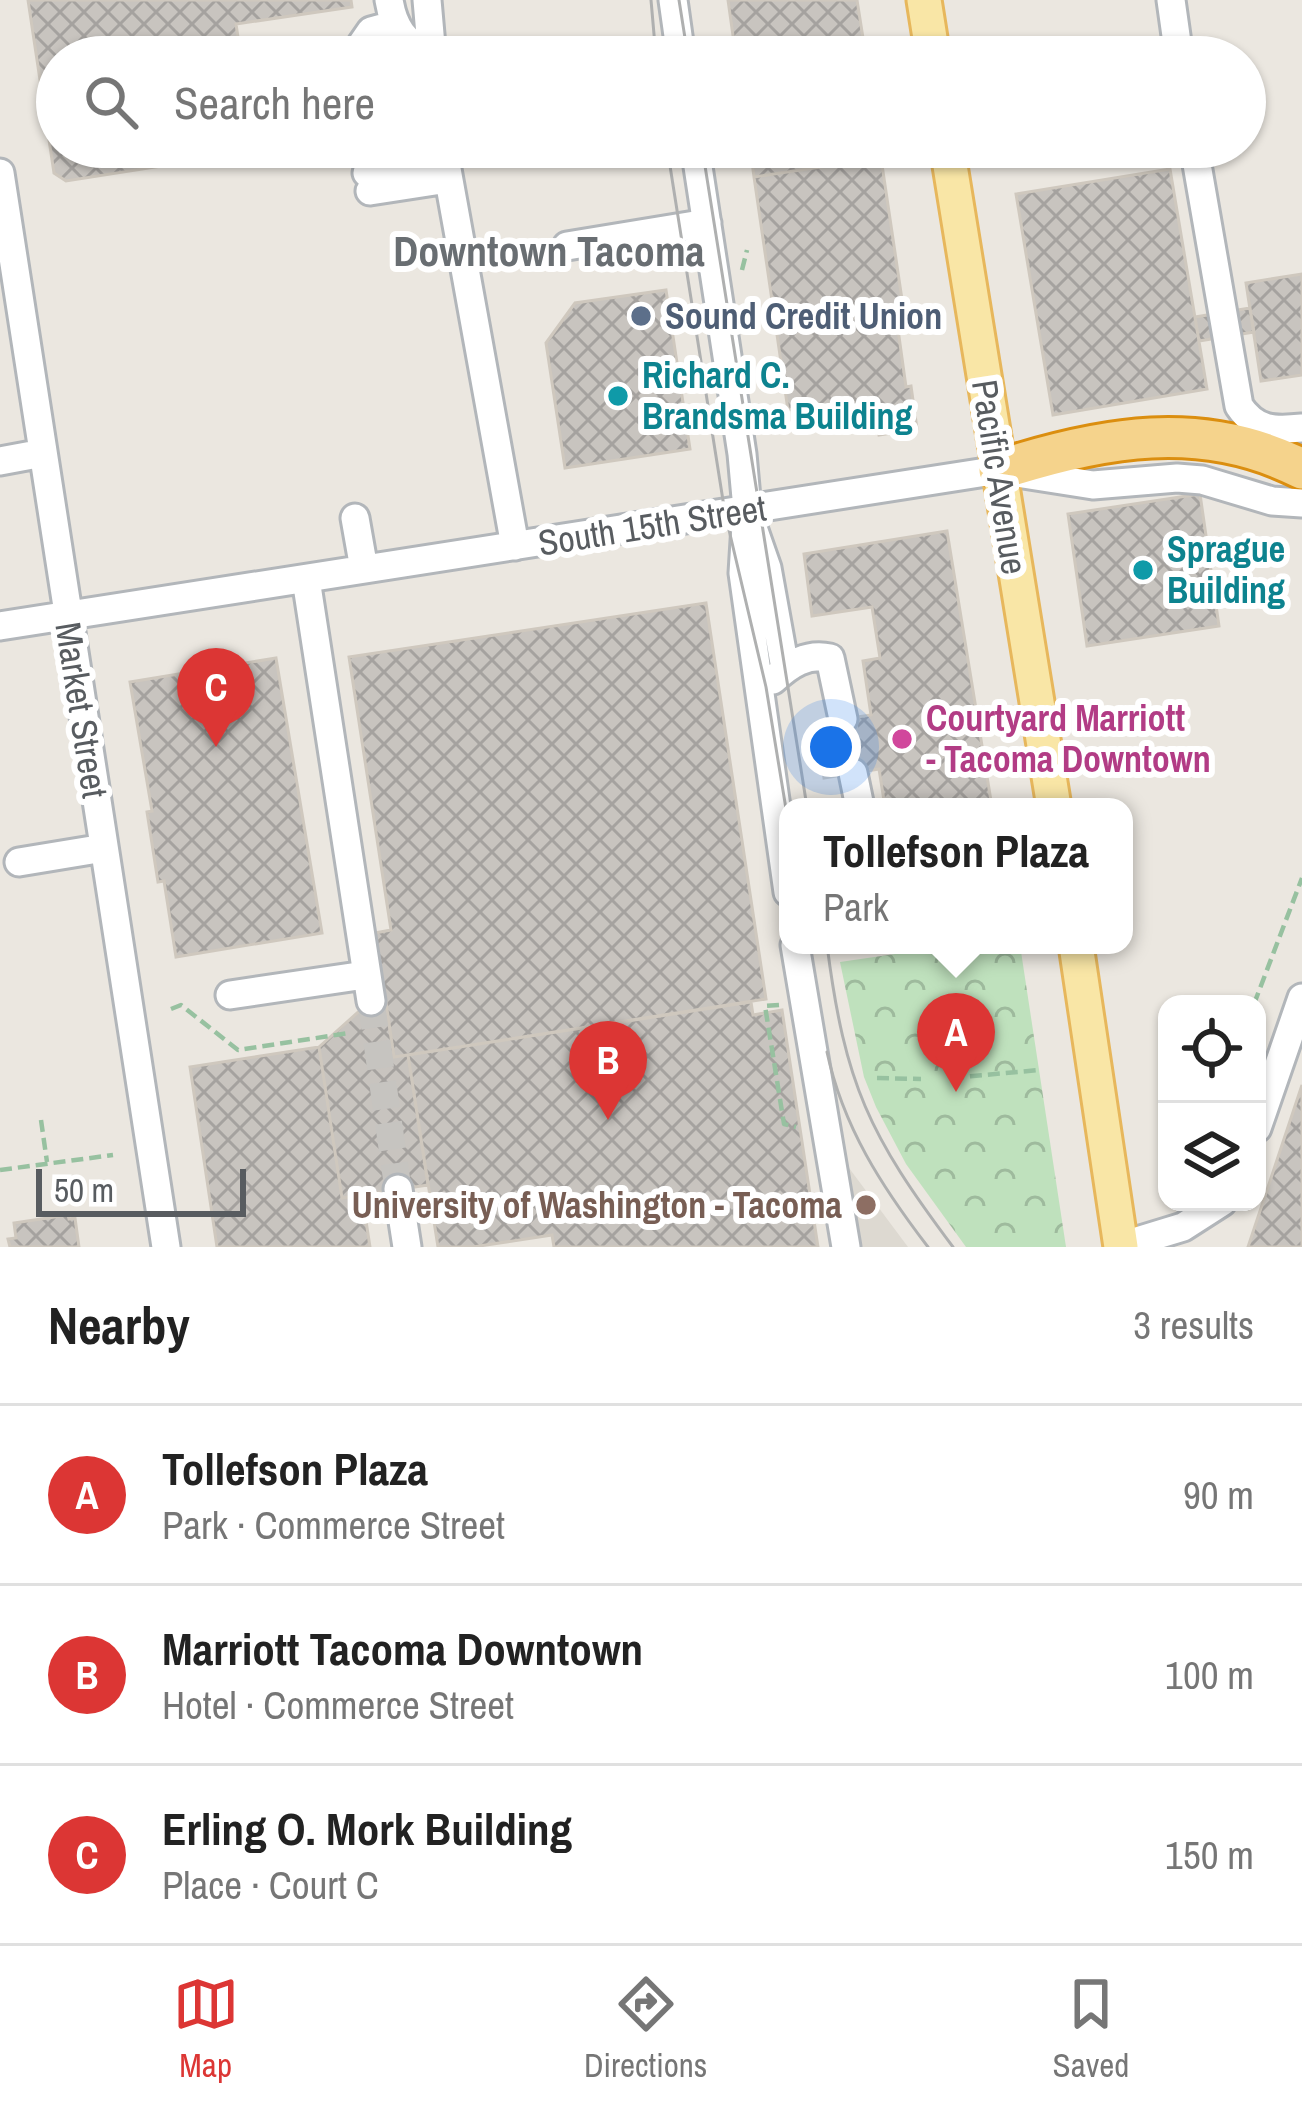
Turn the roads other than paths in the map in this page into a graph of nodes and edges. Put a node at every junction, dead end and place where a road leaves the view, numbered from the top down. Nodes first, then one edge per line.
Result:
1 (427, 0) edge
2 (673, 0) edge
3 (924, 0) edge
4 (1171, 0) edge
5 (391, 13) edge
6 (368, 36) edge
7 (430, 36) edge
8 (678, 36) edge
9 (930, 36) edge
10 (1176, 36) edge
11 (420, 168) edge
12 (447, 168) edge
13 (698, 168) edge
14 (950, 168) edge
15 (1197, 168) edge
16 (0, 173) edge
17 (368, 182) dead end
18 (706, 223) junction
19 (567, 246) dead end
20 (1302, 428) edge
21 (43, 453) junction
22 (0, 461) edge
23 (1302, 469) edge
24 (999, 470) junction
25 (1302, 502) edge
26 (747, 509) junction
27 (355, 518) dead end
28 (515, 546) junction
29 (364, 569) junction
30 (306, 579) junction
31 (68, 616) junction
32 (0, 626) edge
33 (785, 668) junction
34 (758, 695) junction
35 (843, 719) tunnel mouth
36 (853, 773) tunnel mouth
37 (858, 798) edge
38 (1053, 798) edge
39 (779, 818) edge
40 (104, 848) junction
41 (19, 862) dead end
42 (797, 954) edge
43 (1077, 954) edge
44 (230, 995) dead end
45 (1302, 998) edge
46 (1266, 1103) edge
47 (398, 1189) tunnel mouth
48 (1208, 1211) edge
49 (166, 1247) edge
50 (407, 1247) edge
51 (846, 1247) edge
52 (1122, 1247) edge

1 - 7 street
2 - 8 street
3 - 9 main road
4 - 10 street
5 - 6 street
11 - 17 street
12 - 28 street
13 - 18 street
14 - 24 main road, Pacific Avenue
15 - 20 street
16 - 21 street, Market Street
18 - 19 street
18 - 26 street
21 - 22 street
21 - 31 street, Market Street
23 - 24 highway
24 - 25 street, South 15th Street
24 - 26 street, South 15th Street
24 - 38 main road, Pacific Avenue
26 - 28 street, South 15th Street
26 - 33 street
26 - 34 street
27 - 29 street
28 - 29 street, South 15th Street
29 - 30 street, South 15th Street
30 - 31 street, South 15th Street
30 - 44 street
31 - 32 street, South 15th Street
31 - 40 street, Market Street
33 - 34 street
33 - 35 street
34 - 39 street
36 - 37 street
40 - 41 street
40 - 49 street, Market Street
42 - 51 street
43 - 52 main road
45 - 46 street
47 - 50 street
48 - 52 street

